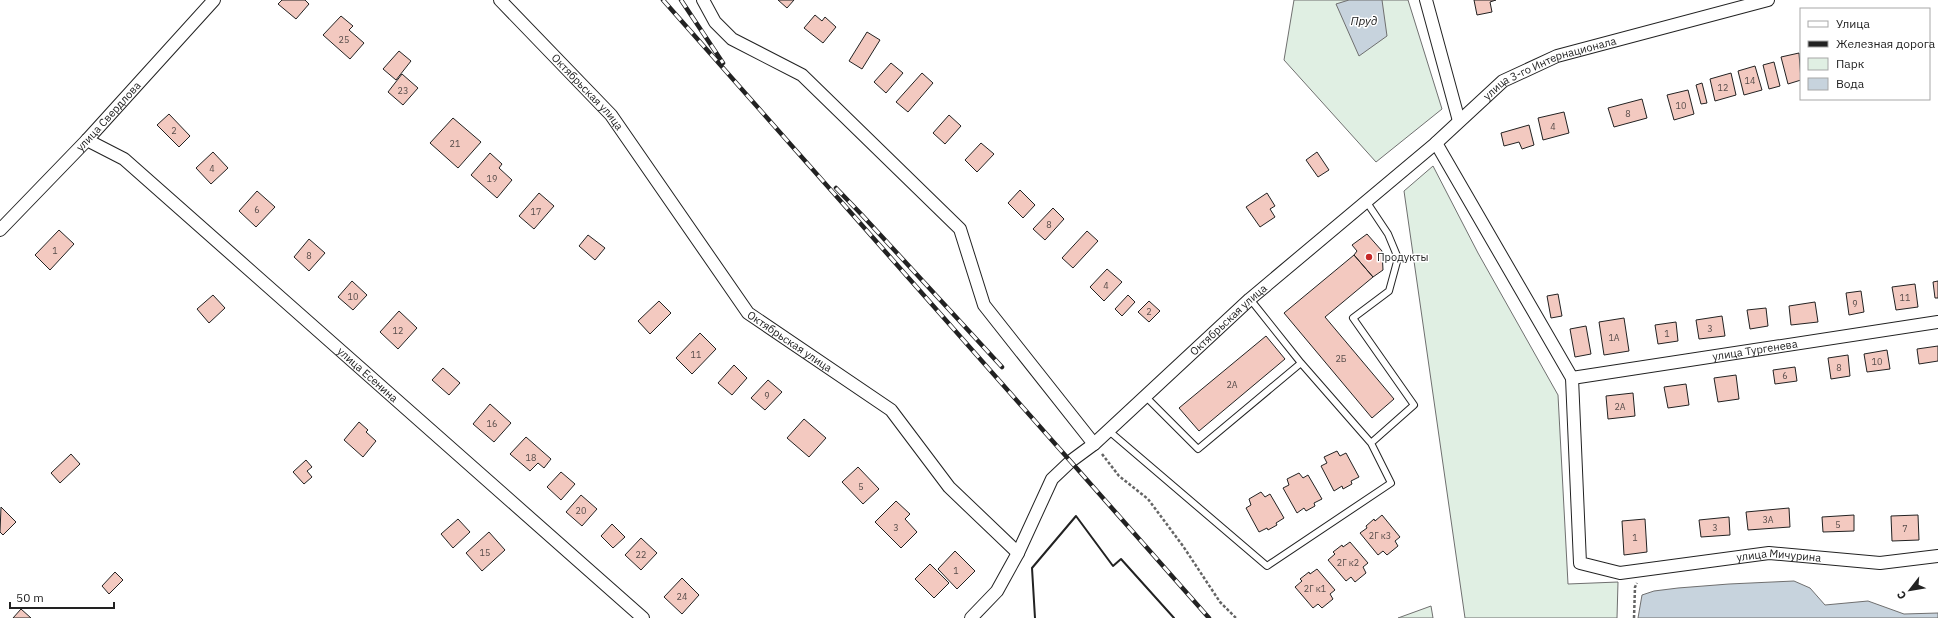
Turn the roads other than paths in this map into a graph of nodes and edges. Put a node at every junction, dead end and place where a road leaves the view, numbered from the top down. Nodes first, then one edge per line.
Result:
1 (214, 0) edge
2 (500, 0) edge
3 (703, 0) edge
4 (1426, 0) edge
5 (1768, 0) edge
6 (1459, 121) junction
7 (87, 140) junction
8 (1436, 143) junction
9 (1366, 200) junction
10 (0, 230) edge
11 (1250, 299) junction
12 (1938, 322) edge
13 (1301, 363) junction
14 (1572, 378) junction
15 (1145, 396) junction
16 (1109, 430) junction
17 (1371, 443) junction
18 (1094, 444) junction
19 (1018, 553) junction
20 (1938, 556) edge
21 (643, 618) edge
22 (971, 618) edge

1 - 7 street, улица Свердлова
2 - 19 street, Октябрьская улица
3 - 18 street
4 - 6 street
5 - 6 street, улица 3-го Интернационала
6 - 8 street, улица 3-го Интернационала
7 - 10 street, улица Свердлова
7 - 21 street, улица Есенина
8 - 9 street, улица 3-го Интернационала
8 - 14 street
9 - 11 street, Октябрьская улица
9 - 17 lane
11 - 13 lane
11 - 15 street, Октябрьская улица
12 - 14 street, улица Тургенева
13 - 15 lane
13 - 17 lane
14 - 20 street, улица Мичурина
15 - 16 street, Октябрьская улица
16 - 17 lane
16 - 18 street, Октябрьская улица
18 - 19 street, Октябрьская улица
19 - 22 street

